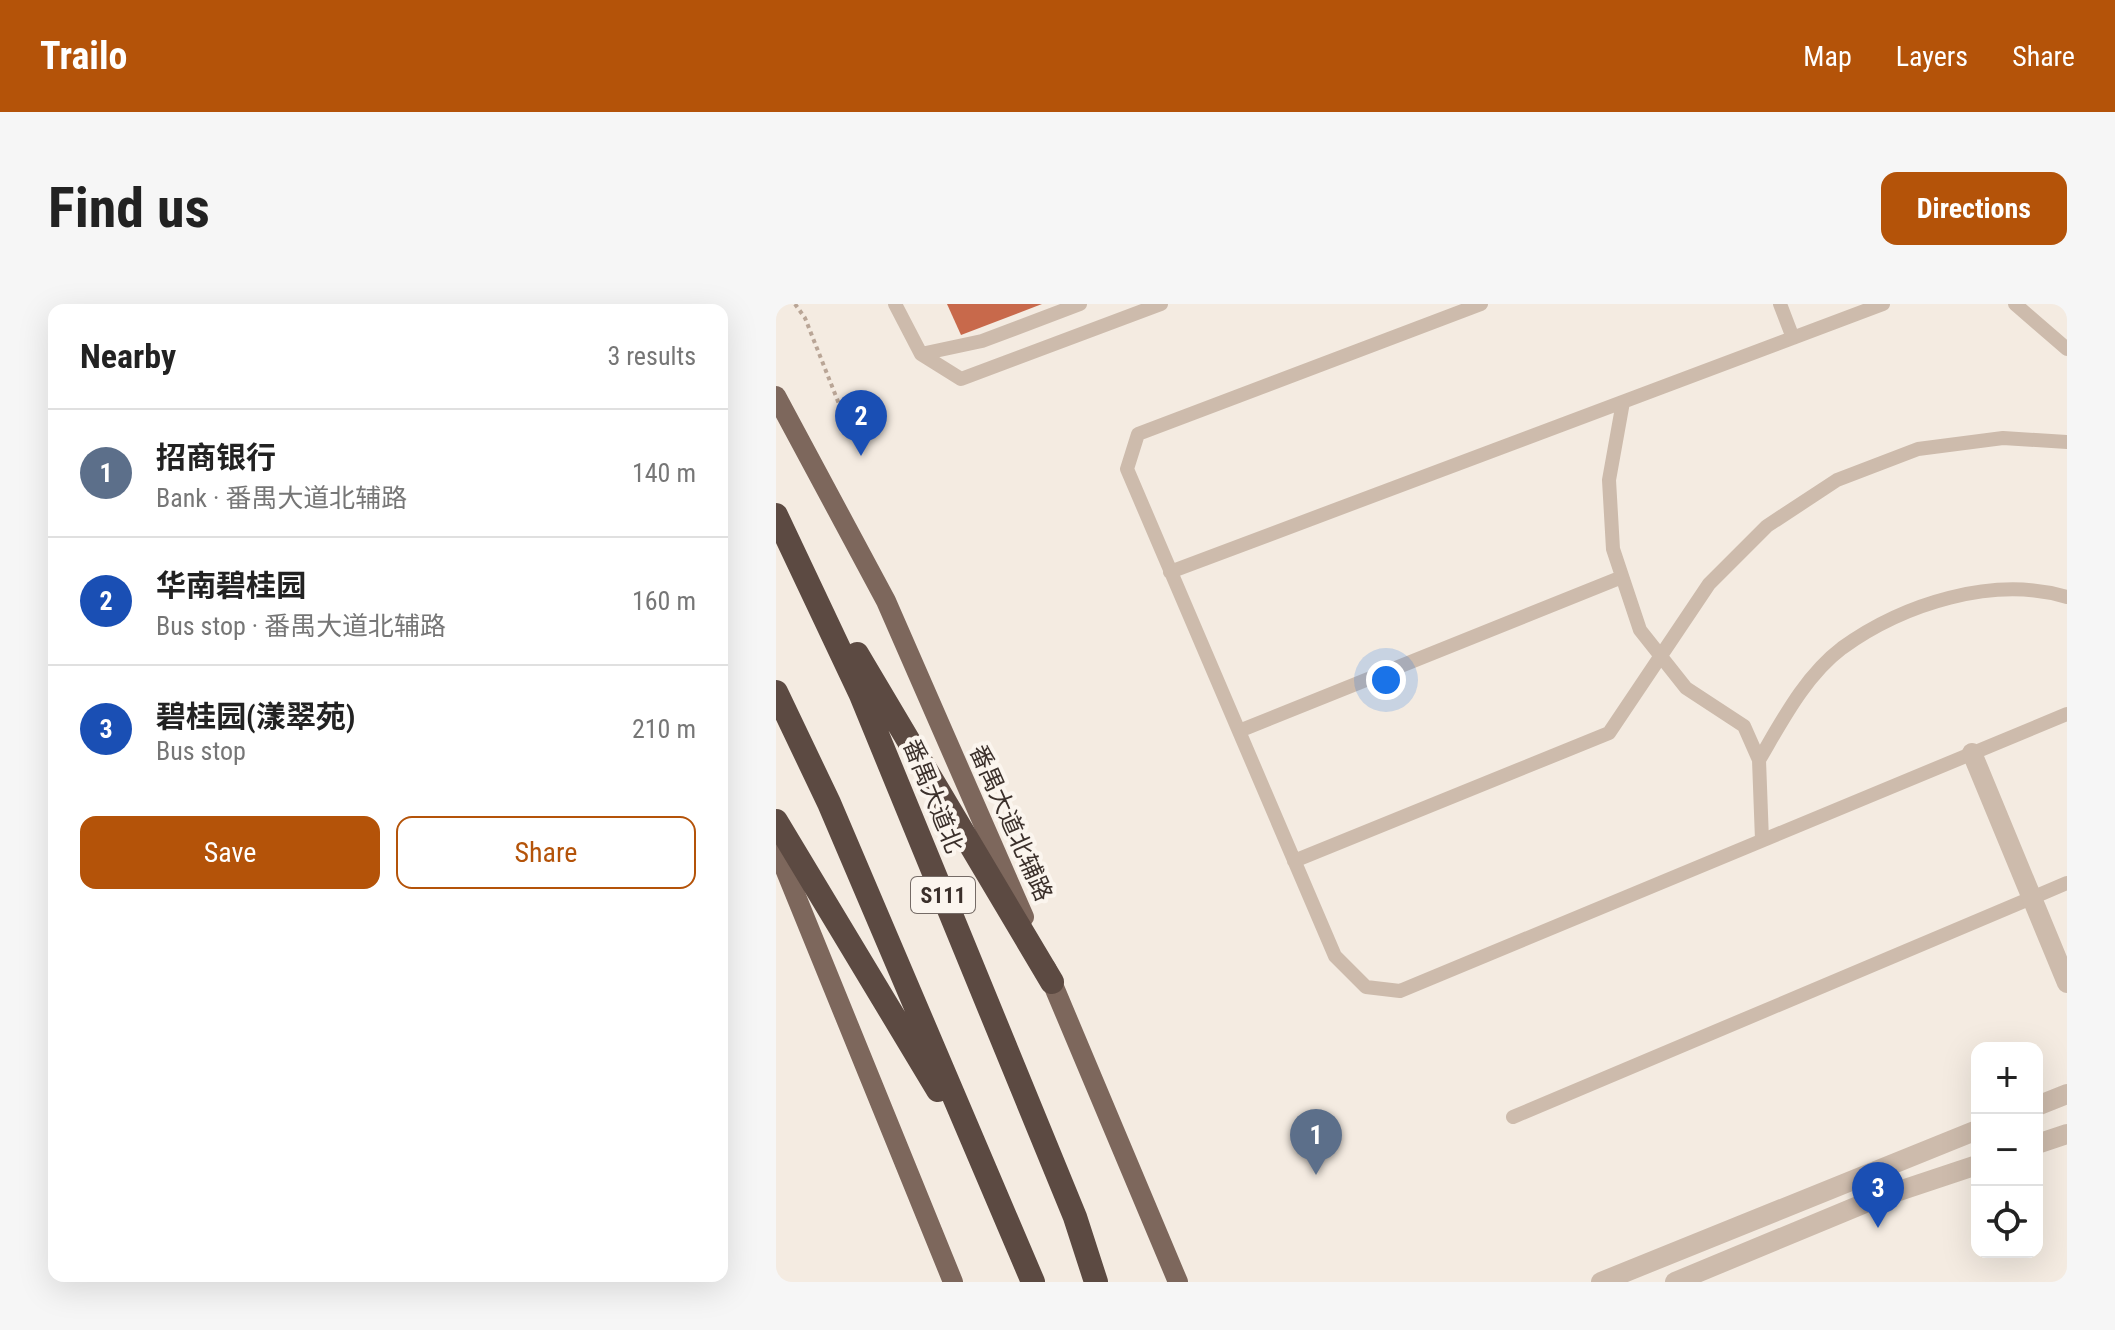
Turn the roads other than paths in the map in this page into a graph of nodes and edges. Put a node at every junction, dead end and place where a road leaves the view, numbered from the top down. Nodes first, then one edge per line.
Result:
1 (895, 304) edge
2 (1080, 304) edge
3 (1161, 304) edge
4 (1481, 304) edge
5 (1780, 304) edge
6 (1883, 304) edge
7 (2015, 304) edge
8 (1793, 338) junction
9 (2067, 349) edge
10 (921, 354) junction
11 (776, 396) edge
12 (1623, 402) junction
13 (2067, 442) edge
14 (776, 515) edge
15 (795, 549) junction
16 (1170, 572) junction
17 (1622, 577) junction
18 (2067, 597) edge
19 (1662, 658) junction
20 (776, 692) edge
21 (2067, 714) edge
22 (1239, 731) junction
23 (1972, 753) junction
24 (1759, 760) junction
25 (776, 821) edge
26 (1762, 840) junction
27 (776, 847) edge
28 (1294, 861) junction
29 (2067, 883) edge
30 (2031, 897) junction
31 (1052, 982) junction
32 (2067, 983) edge
33 (2067, 1094) edge
34 (2043, 1104) edge
35 (1513, 1117) dead end
36 (1971, 1132) edge
37 (2067, 1134) edge
38 (2043, 1142) edge
39 (984, 1166) junction
40 (1971, 1167) edge
41 (1075, 1217) junction
42 (953, 1282) edge
43 (1033, 1282) edge
44 (1096, 1282) edge
45 (1105, 1282) edge
46 (1178, 1282) edge
47 (1601, 1282) edge
48 (1675, 1282) edge

1 - 10 lane
2 - 10 lane
3 - 10 lane
4 - 16 lane
5 - 8 lane
6 - 8 lane
7 - 9 lane
8 - 12 lane
11 - 31 main road, 番禺大道北辅路
12 - 16 lane
12 - 17 lane
13 - 19 lane
14 - 15 highway, 番禺大道北 / S111
15 - 31 highway
15 - 41 highway, 番禺大道北 / S111
16 - 22 lane
17 - 19 lane
17 - 22 lane
18 - 24 lane
19 - 24 lane
19 - 28 lane
20 - 39 highway, S111
21 - 23 lane
22 - 28 lane
23 - 26 lane
23 - 30 street
24 - 26 lane
25 - 39 highway
26 - 28 lane
27 - 42 main road
29 - 30 lane
30 - 32 street
30 - 35 lane
31 - 46 main road, 番禺大道北辅路
33 - 34 street
36 - 47 street
37 - 38 street
39 - 43 highway, S111
40 - 48 street
41 - 44 highway, 番禺大道北 / S111
41 - 45 highway

